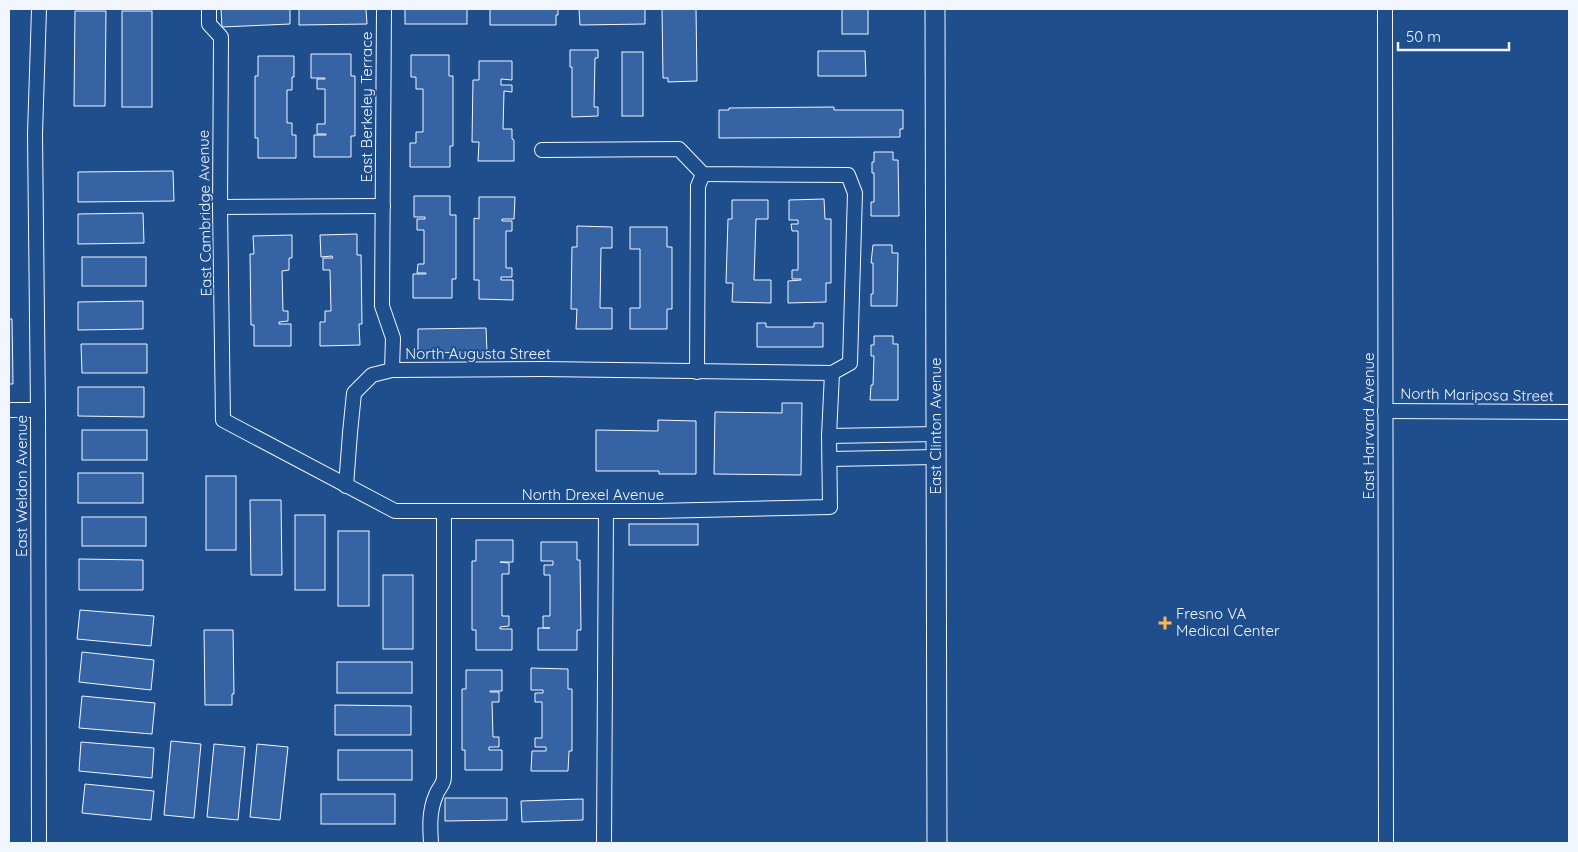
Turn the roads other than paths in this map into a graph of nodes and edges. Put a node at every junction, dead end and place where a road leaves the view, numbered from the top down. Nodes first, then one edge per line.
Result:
1 (39, 9) edge
2 (209, 9) edge
3 (384, 9) edge
4 (935, 9) edge
5 (1385, 9) edge
6 (542, 150) dead end
7 (703, 174) junction
8 (383, 206) junction
9 (220, 207) junction
10 (392, 370) junction
11 (697, 372) junction
12 (832, 373) junction
13 (9, 410) edge
14 (38, 410) junction
15 (1385, 411) junction
16 (1569, 412) edge
17 (224, 420) joint
18 (936, 434) junction
19 (829, 436) junction
20 (936, 457) junction
21 (830, 459) junction
22 (346, 486) junction
23 (444, 511) junction
24 (606, 511) junction
25 (39, 843) edge
26 (431, 843) edge
27 (604, 843) edge
28 (937, 843) edge
29 (1386, 843) edge

1 - 14 street, East Weldon Avenue
2 - 9 street, East Cambridge Avenue
3 - 8 street, East Berkeley Terrace
4 - 18 main road, East Clinton Avenue
5 - 15 street, East Harvard Avenue
6 - 7 street
7 - 11 street
7 - 12 street
8 - 9 street
8 - 10 street, North Augusta Street
9 - 17 street, East Cambridge Avenue
10 - 11 street, North Augusta Street
10 - 22 street
11 - 12 street, North Augusta Street
12 - 19 street
13 - 14 street
14 - 25 street, East Weldon Avenue
15 - 16 street, North Mariposa Street
15 - 29 street, East Harvard Avenue
17 - 22 street, North Drexel Avenue
18 - 19 street
18 - 20 main road, East Clinton Avenue
19 - 21 street
20 - 21 street
20 - 28 main road, East Clinton Avenue
21 - 24 street, North Drexel Avenue
22 - 23 street, North Drexel Avenue
23 - 24 street, North Drexel Avenue
23 - 26 street
24 - 27 street

